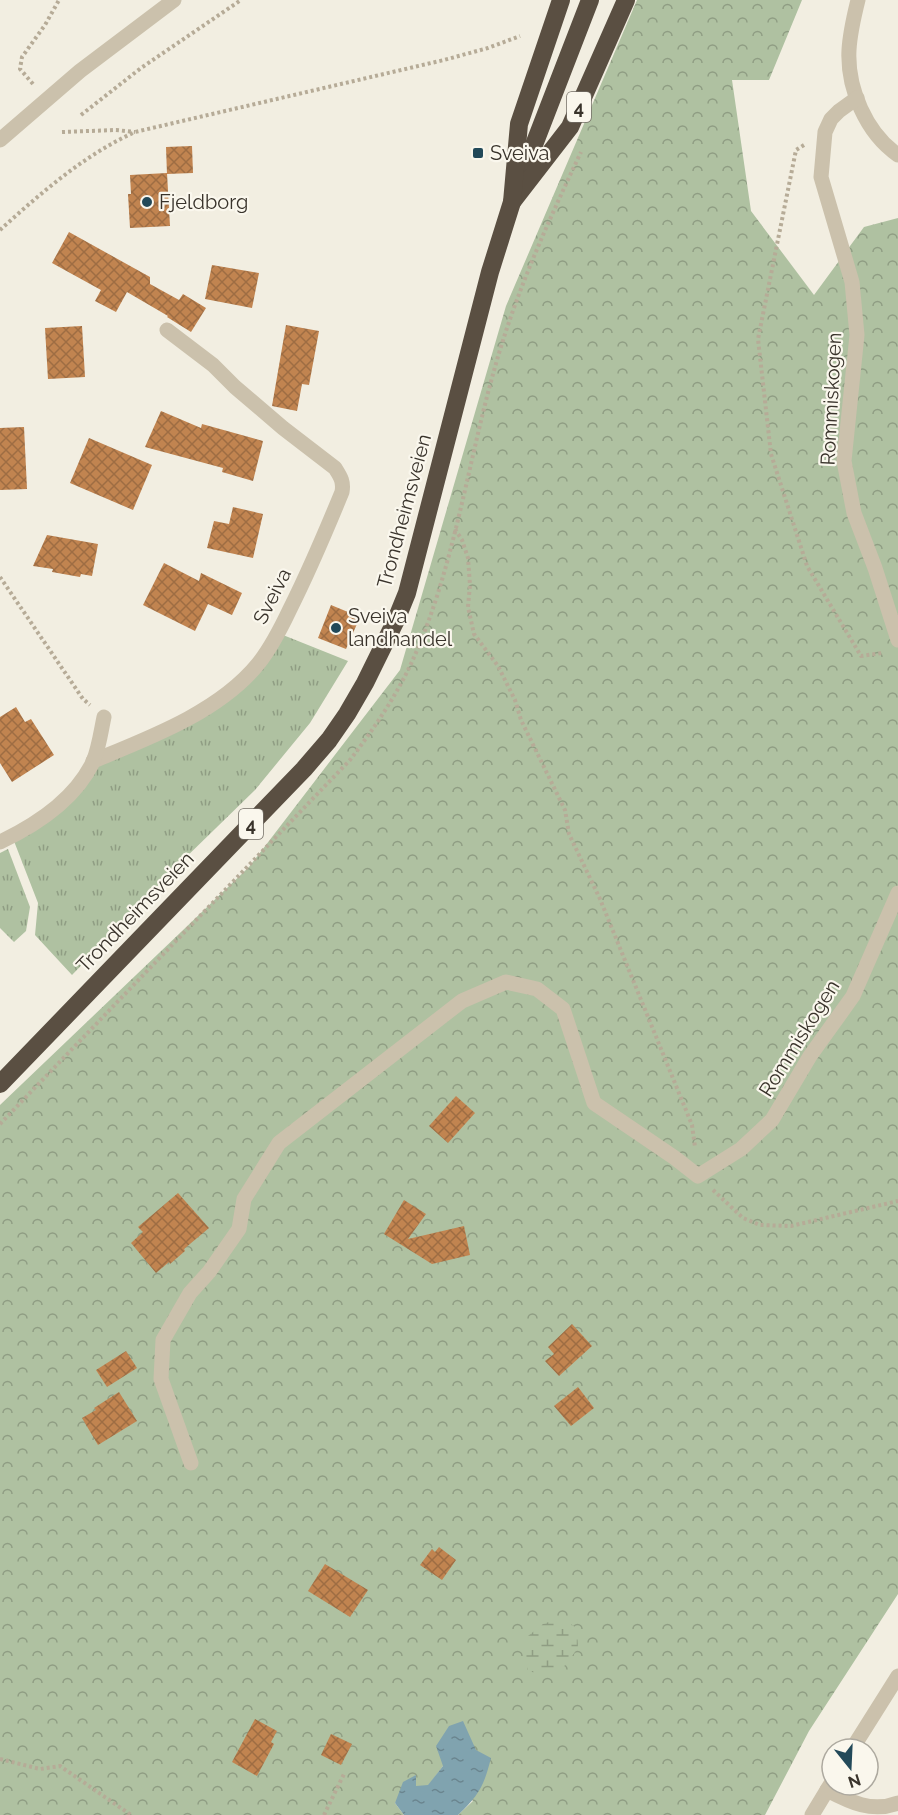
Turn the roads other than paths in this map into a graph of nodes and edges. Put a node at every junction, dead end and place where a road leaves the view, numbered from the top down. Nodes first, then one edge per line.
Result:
1 (174, 0) edge
2 (561, 0) edge
3 (590, 0) edge
4 (626, 0) edge
5 (858, 0) edge
6 (857, 98) junction
7 (0, 140) edge
8 (898, 155) edge
9 (512, 202) junction
10 (167, 330) dead end
11 (893, 646) edge
12 (104, 717) road end
13 (93, 761) junction
14 (0, 842) edge
15 (898, 893) edge
16 (0, 1084) edge
17 (191, 1463) dead end
18 (898, 1676) edge
19 (860, 1737) edge
20 (823, 1797) edge
21 (842, 1797) edge
22 (898, 1803) edge
23 (858, 1810) edge
24 (812, 1815) edge

1 - 7 street
2 - 9 highway, Trondheimsveien / 4
3 - 9 highway
4 - 9 highway, Trondheimsveien / 4
5 - 6 street
6 - 8 street
6 - 11 street, Rommiskogen
9 - 16 highway, Trondheimsveien / 4
10 - 13 street, Sveiva
12 - 13 street
13 - 14 street
15 - 17 street, Rommiskogen
18 - 19 street
20 - 24 street
21 - 23 street
22 - 23 street

